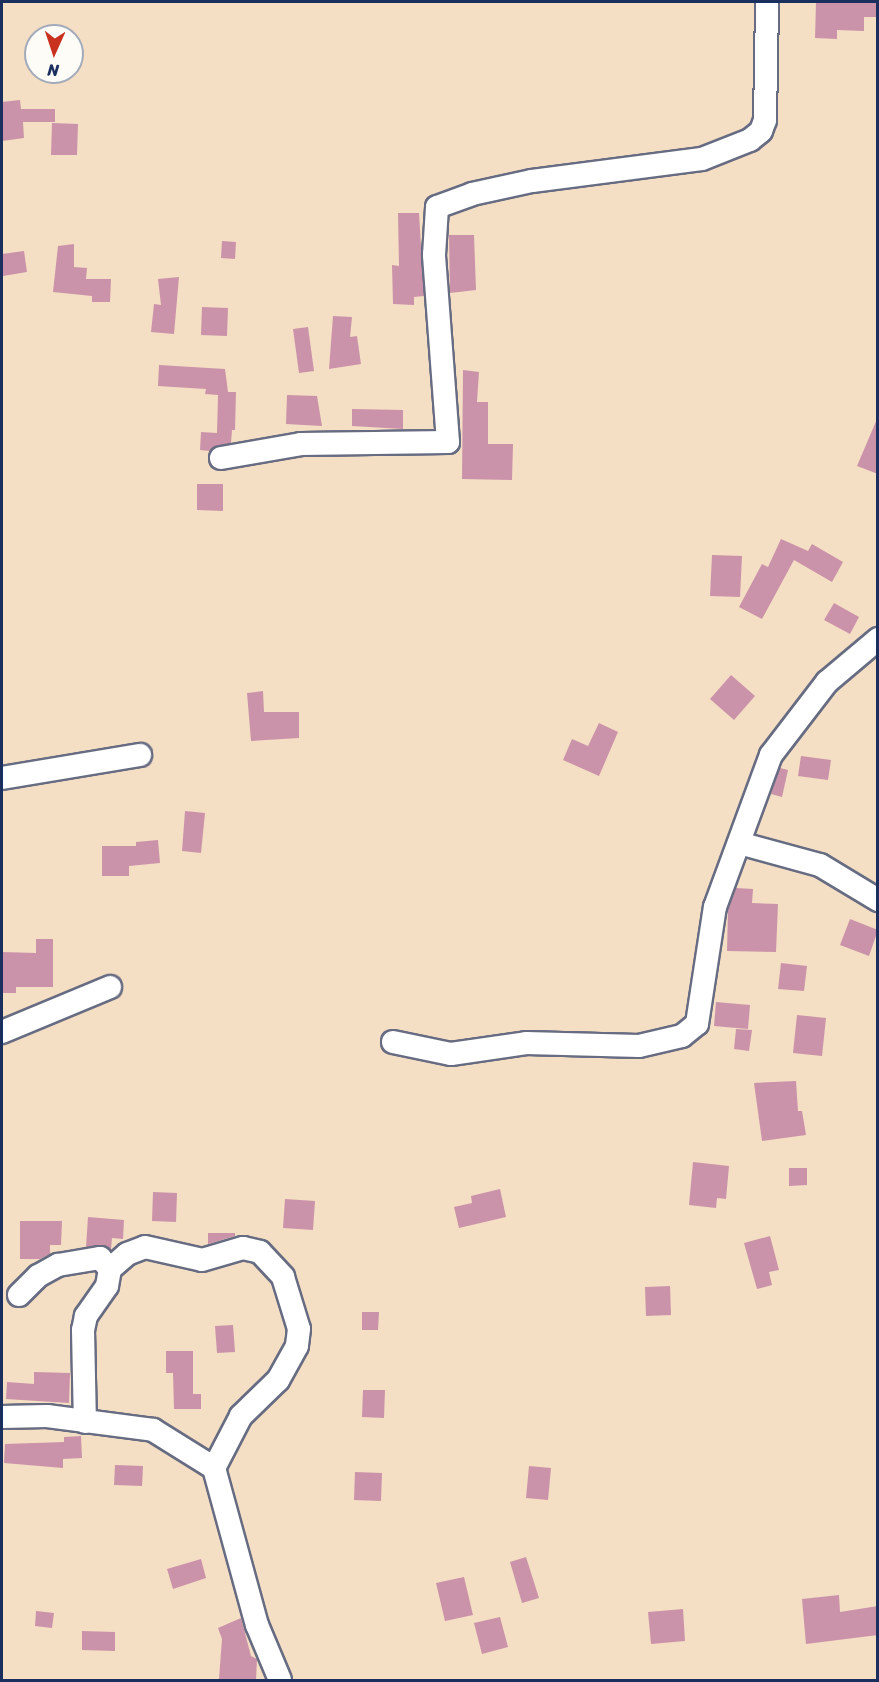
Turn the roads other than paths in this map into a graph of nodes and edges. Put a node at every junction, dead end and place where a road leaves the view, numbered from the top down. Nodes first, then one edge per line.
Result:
1 (767, 2) edge
2 (221, 458) dead end
3 (878, 639) edge
4 (140, 755) dead end
5 (2, 778) edge
6 (739, 843) junction
7 (878, 900) edge
8 (110, 987) dead end
9 (2, 1032) edge
10 (393, 1042) dead end
11 (110, 1269) junction
12 (19, 1295) dead end
13 (2, 1417) edge
14 (85, 1422) junction
15 (214, 1468) junction
16 (280, 1680) edge

1 - 2 street
3 - 6 street
4 - 5 street
6 - 7 street
6 - 10 street
8 - 9 street
11 - 12 street
11 - 14 street
11 - 15 street
13 - 14 street
14 - 15 street
15 - 16 street

